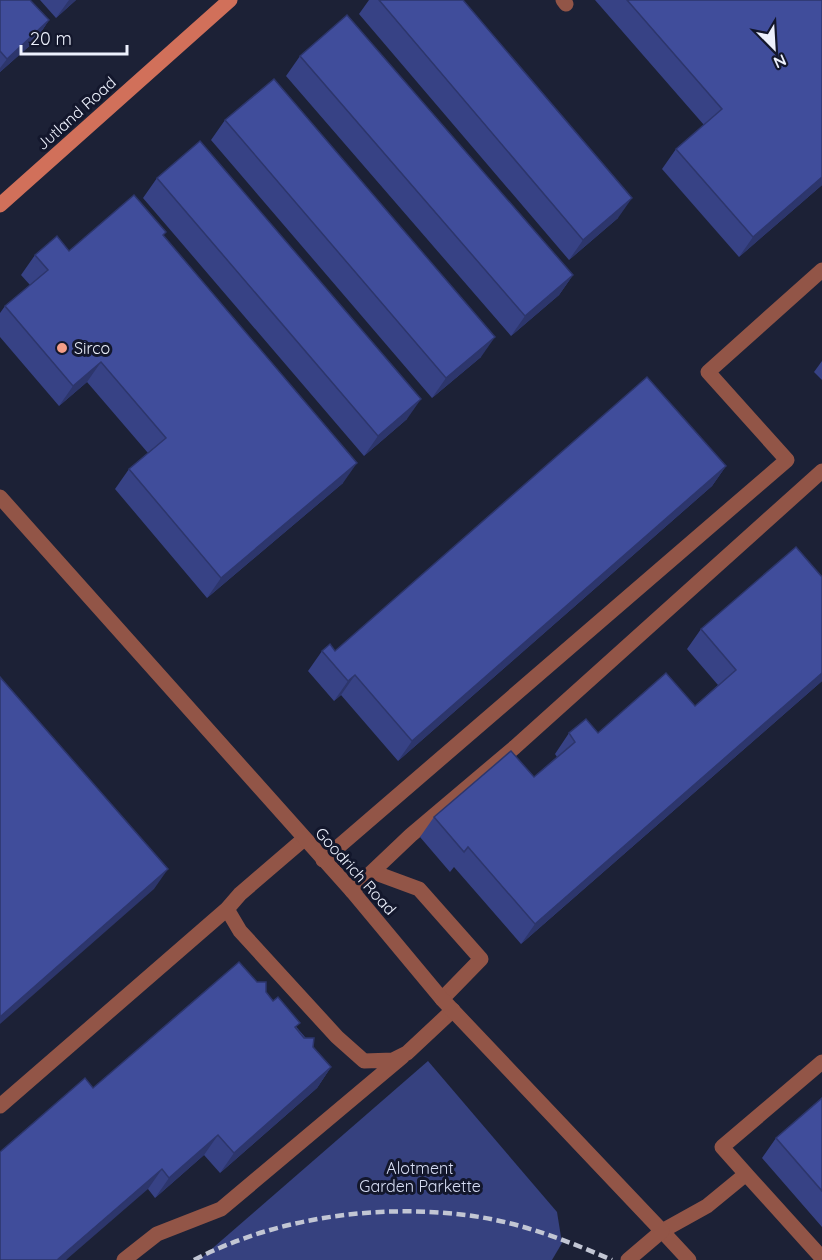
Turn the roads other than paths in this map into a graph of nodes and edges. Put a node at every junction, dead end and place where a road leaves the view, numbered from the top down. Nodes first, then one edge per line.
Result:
1 (230, 0) edge
2 (0, 206) edge
3 (822, 270) edge
4 (822, 471) edge
5 (0, 497) edge
6 (304, 839) junction
7 (323, 860) junction
8 (373, 872) junction
9 (352, 891) junction
10 (227, 909) junction
11 (447, 1004) junction
12 (407, 1053) junction
13 (822, 1062) edge
14 (0, 1107) edge
15 (746, 1174) junction
16 (662, 1231) junction
17 (822, 1258) edge
18 (124, 1260) edge
19 (628, 1260) edge
20 (689, 1260) edge

1 - 2 street, Jutland Road
3 - 7 street
4 - 8 street
5 - 6 street, Goodrich Road
6 - 7 street, Goodrich Road
6 - 10 street
7 - 9 street, Goodrich Road
8 - 9 street
8 - 11 street
9 - 11 street, Goodrich Road
10 - 12 street
10 - 14 street
11 - 12 street
11 - 16 street, Goodrich Road
12 - 18 street
13 - 15 street
15 - 16 street
15 - 17 street
16 - 19 street
16 - 20 street, Goodrich Road

